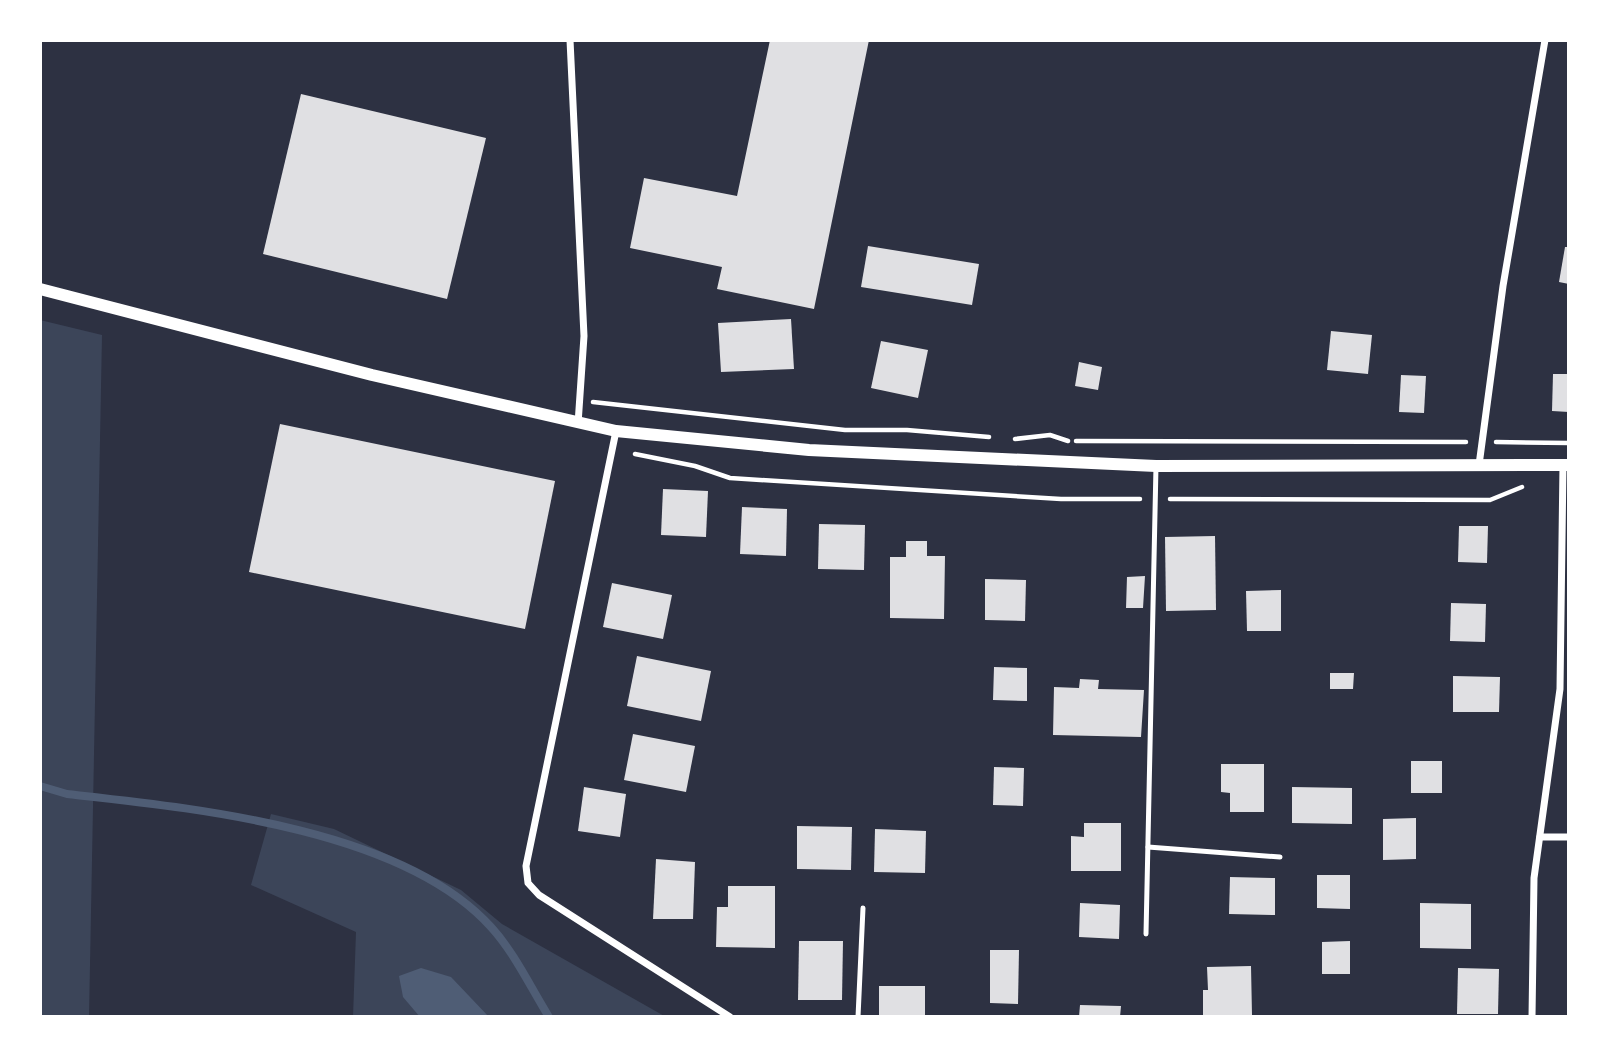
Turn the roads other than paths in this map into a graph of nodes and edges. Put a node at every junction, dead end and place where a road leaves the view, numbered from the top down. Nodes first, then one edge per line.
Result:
1 (570, 40) edge
2 (1545, 40) edge
3 (40, 289) edge
4 (578, 424) junction
5 (616, 432) junction
6 (1479, 465) junction
7 (1566, 465) edge
8 (1156, 466) junction
9 (1540, 837) junction
10 (1569, 837) edge
11 (1148, 847) junction
12 (1280, 857) dead end
13 (863, 908) dead end
14 (1146, 934) dead end
15 (730, 1017) edge
16 (858, 1017) edge
17 (1532, 1017) edge

1 - 4 street
2 - 6 street
3 - 4 street
4 - 5 street
5 - 8 street
5 - 15 street
6 - 7 street
6 - 8 street
7 - 9 street
8 - 11 lane
9 - 10 street
9 - 17 street
11 - 12 lane
11 - 14 lane
13 - 16 lane

